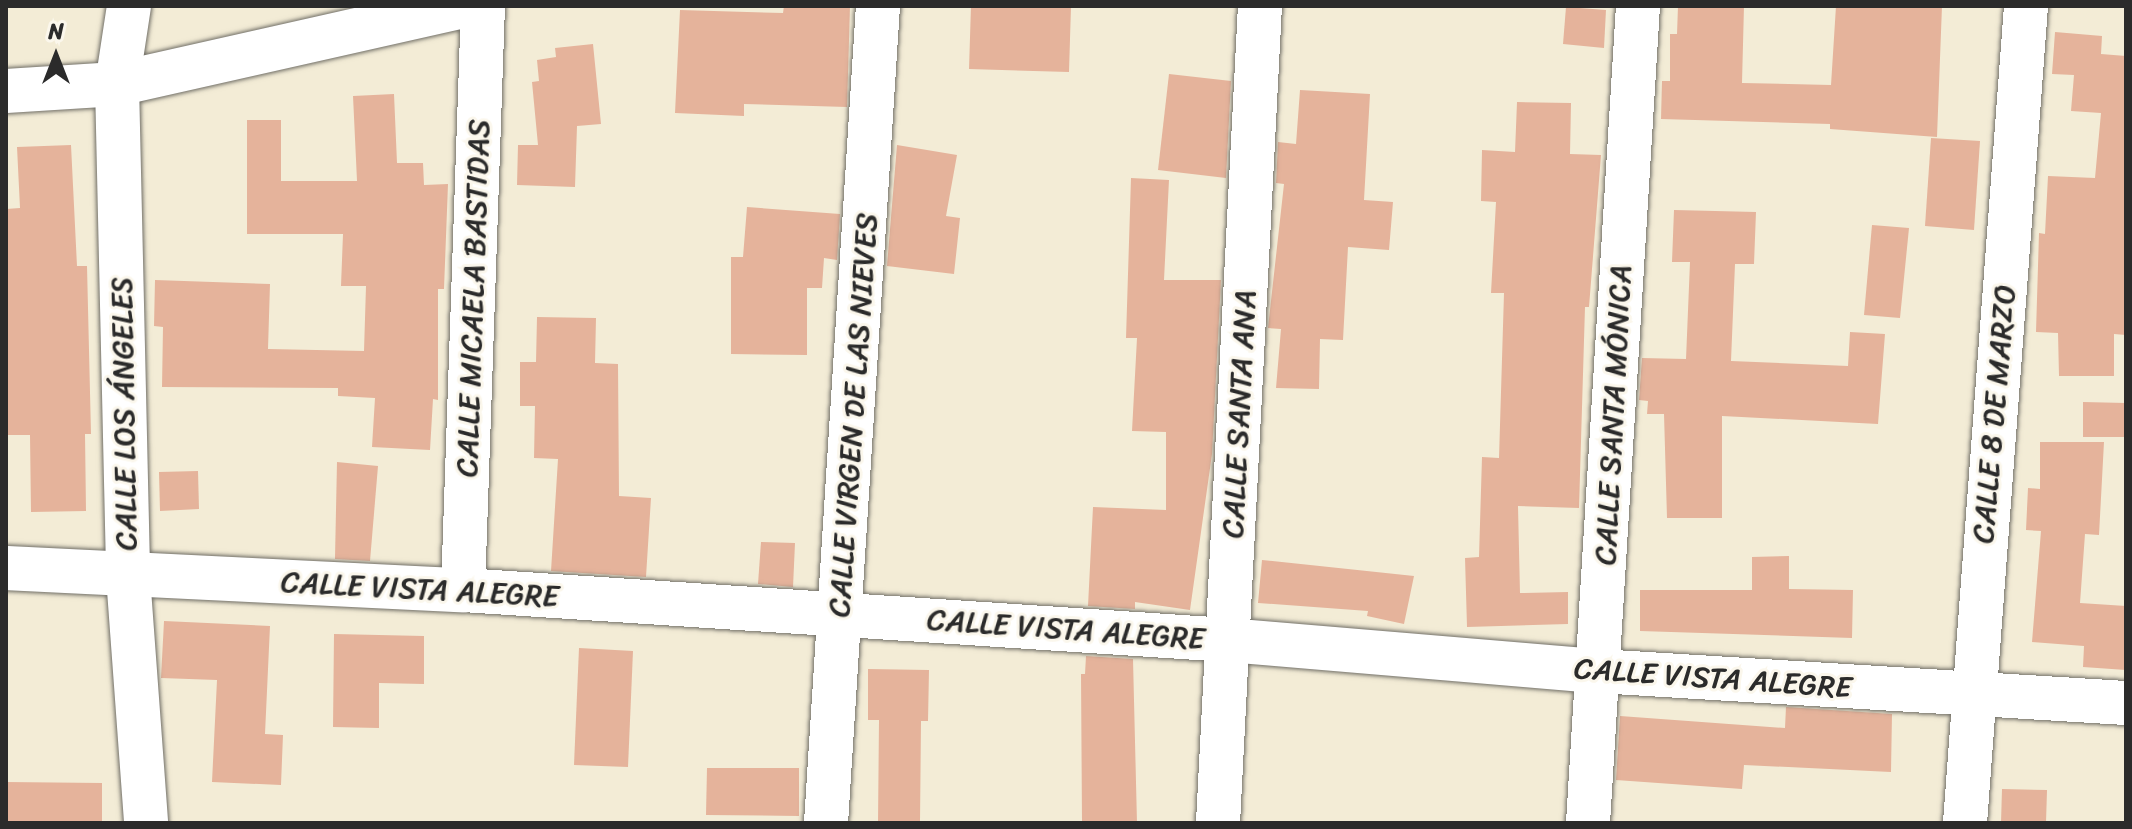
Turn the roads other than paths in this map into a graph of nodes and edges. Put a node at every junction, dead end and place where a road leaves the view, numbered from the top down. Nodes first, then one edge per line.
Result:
1 (129, 6) edge
2 (462, 6) edge
3 (483, 6) edge
4 (878, 6) edge
5 (1260, 6) edge
6 (1638, 6) edge
7 (2026, 6) edge
8 (117, 84) junction
9 (6, 91) edge
10 (6, 568) edge
11 (128, 576) junction
12 (463, 590) junction
13 (841, 614) junction
14 (1227, 640) junction
15 (1598, 671) junction
16 (1971, 694) junction
17 (2126, 703) edge
18 (146, 823) edge
19 (826, 823) edge
20 (1218, 823) edge
21 (1588, 823) edge
22 (1965, 823) edge

1 - 8 street, CALLE LOS ÁNGELES
2 - 8 street
3 - 12 street, CALLE MICAELA BASTIDAS
4 - 13 street, CALLE VIRGEN DE LAS NIEVES
5 - 14 street, CALLE SANTA ANA
6 - 15 street, CALLE SANTA MÓNICA
7 - 16 street, CALLE 8 DE MARZO
8 - 9 street
8 - 11 street, CALLE LOS ÁNGELES
10 - 11 street, CALLE VISTA ALEGRE
11 - 12 street, CALLE VISTA ALEGRE
11 - 18 street, CALLE LOS ÁNGELES
12 - 13 street, CALLE VISTA ALEGRE
13 - 14 street, CALLE VISTA ALEGRE
13 - 19 street, CALLE VIRGEN DE LAS NIEVES
14 - 15 street, CALLE VISTA ALEGRE
14 - 20 street, CALLE SANTA ANA
15 - 16 street, CALLE VISTA ALEGRE
15 - 21 street, CALLE SANTA MÓNICA
16 - 17 street, CALLE VISTA ALEGRE
16 - 22 street, CALLE 8 DE MARZO

